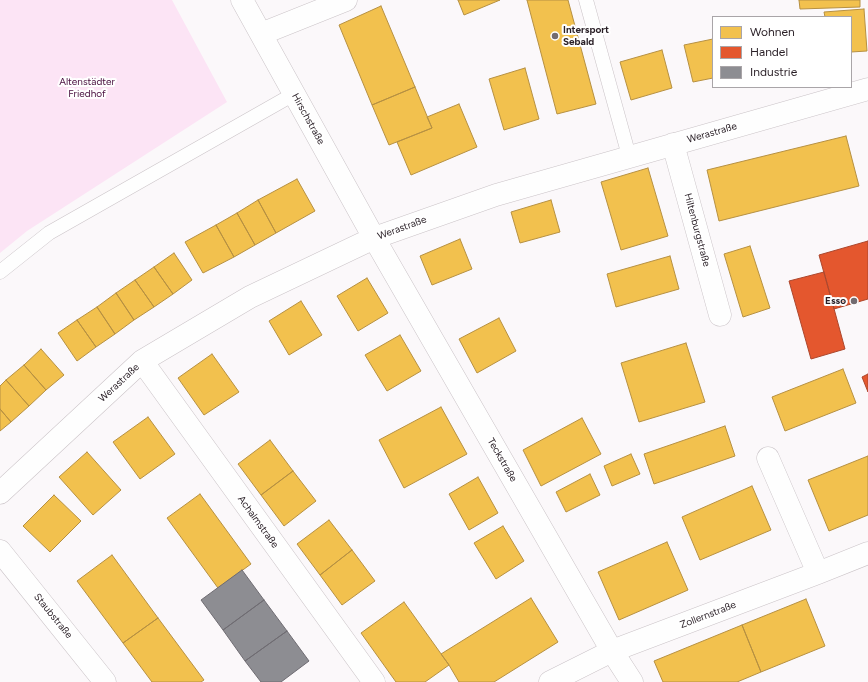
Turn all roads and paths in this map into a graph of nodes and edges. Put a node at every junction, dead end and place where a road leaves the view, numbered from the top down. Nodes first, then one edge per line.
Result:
1 (242, 0) edge
2 (346, 0) edge
3 (586, 0) edge
4 (261, 34) junction
5 (868, 89) edge
6 (294, 94) junction
7 (673, 144) junction
8 (629, 156) junction
9 (374, 238) junction
10 (0, 272) edge
11 (720, 315) dead end
12 (142, 361) junction
13 (768, 458) dead end
14 (0, 493) edge
15 (0, 551) edge
16 (868, 553) edge
17 (818, 573) junction
18 (612, 651) junction
19 (105, 682) edge
20 (374, 682) edge
21 (550, 682) edge
22 (632, 682) edge

1 - 4 street, Hirschstraße
2 - 4 street
3 - 8 lane
4 - 6 street, Hirschstraße
5 - 7 street, Werastraße
6 - 9 street, Hirschstraße
6 - 10 lane
7 - 8 street, Werastraße
7 - 11 street, Hiltenburgstraße
8 - 9 street, Werastraße
9 - 12 street, Werastraße
9 - 18 street, Teckstraße
12 - 14 street, Werastraße
12 - 20 street, Achalmstraße
13 - 17 street
15 - 19 street, Staubstraße
16 - 17 street, Zollernstraße
17 - 18 street, Zollernstraße
18 - 21 street, Zollernstraße
18 - 22 street, Teckstraße

